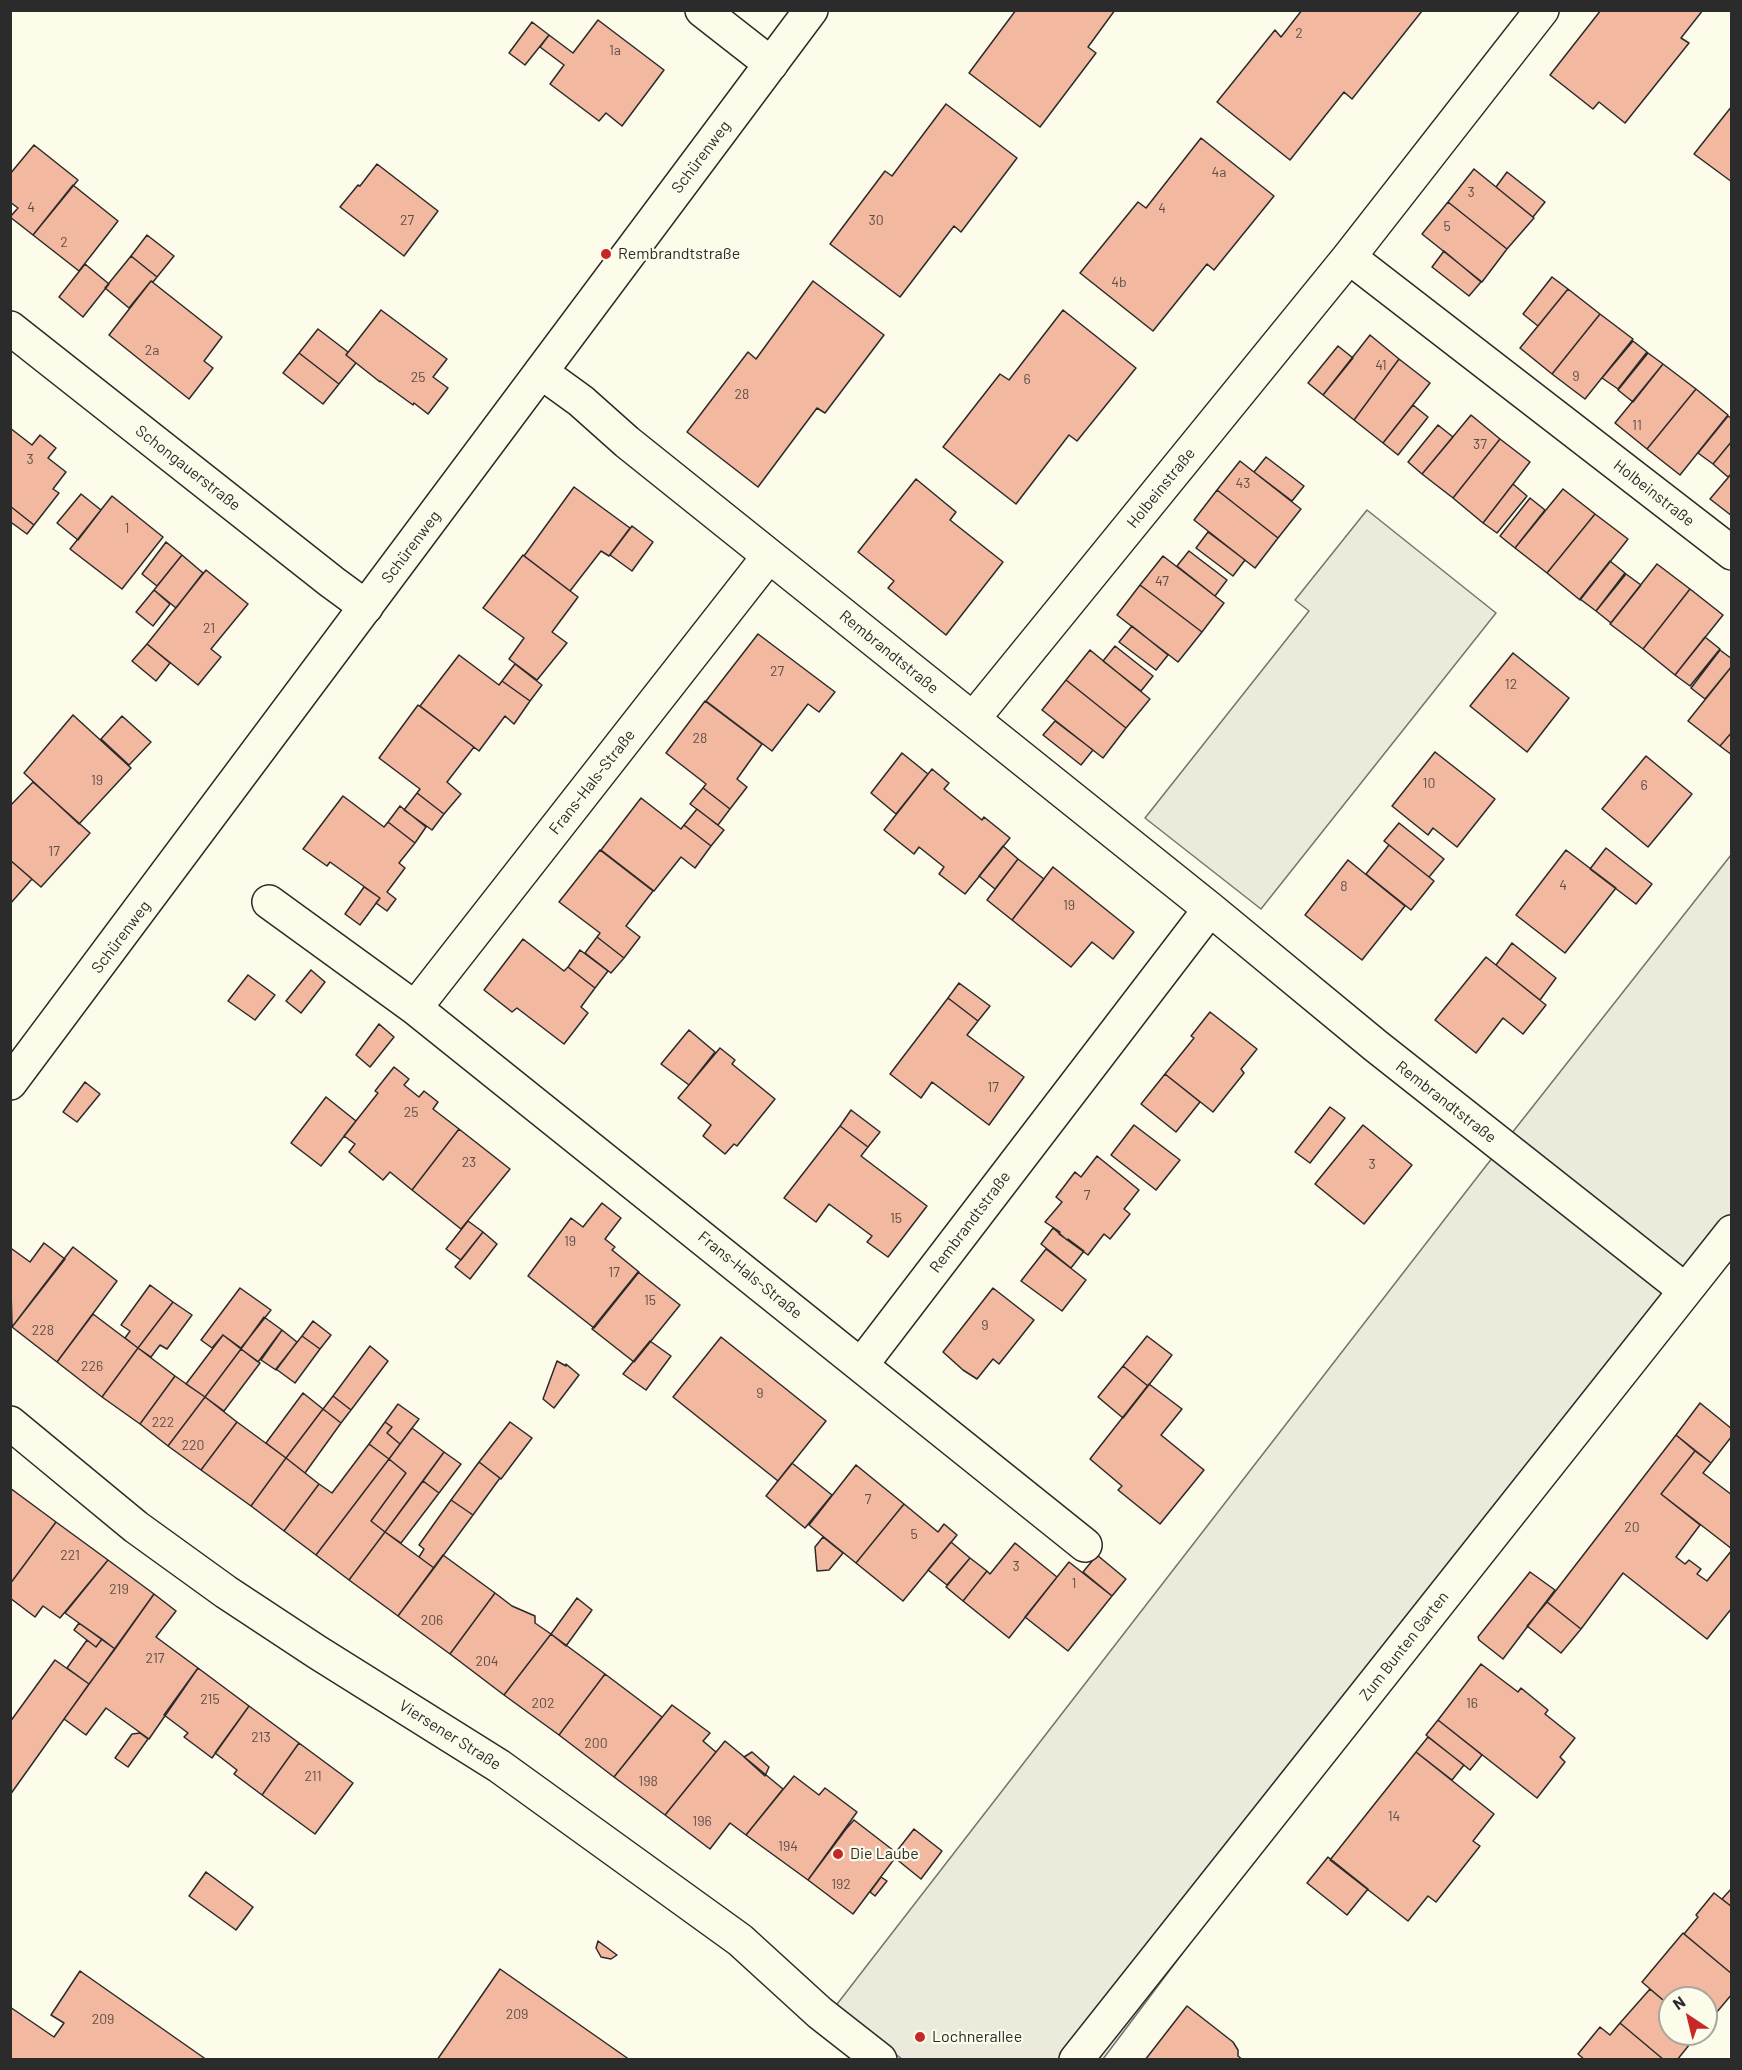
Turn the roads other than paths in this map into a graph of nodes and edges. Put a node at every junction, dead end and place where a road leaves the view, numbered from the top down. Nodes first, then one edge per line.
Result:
1 (702, 10) edge
2 (811, 10) edge
3 (1542, 10) edge
4 (771, 64) junction
5 (1349, 257) junction
6 (10, 328) edge
7 (541, 372) junction
8 (1731, 553) edge
9 (769, 556) junction
10 (366, 607) junction
11 (973, 719) junction
12 (269, 902) dead end
13 (1210, 909) junction
14 (415, 1008) junction
15 (10, 1083) edge
16 (1731, 1232) edge
17 (1685, 1290) junction
18 (862, 1364) junction
19 (10, 1424) edge
20 (1085, 1545) dead end
21 (880, 2060) edge
22 (1076, 2060) edge

1 - 4 street
2 - 4 street, Schürenweg
3 - 5 street, Holbeinstraße
4 - 7 street, Schürenweg
5 - 8 street, Holbeinstraße
5 - 11 street, Holbeinstraße
6 - 10 street, Schongauerstraße
7 - 9 street, Rembrandtstraße
7 - 10 street, Schürenweg
9 - 11 street, Rembrandtstraße
9 - 14 street, Frans-Hals-Straße
10 - 15 street, Schürenweg
11 - 13 street, Rembrandtstraße
12 - 14 street, Frans-Hals-Straße
13 - 17 street, Rembrandtstraße
13 - 18 street, Rembrandtstraße
14 - 18 street, Frans-Hals-Straße
16 - 17 street, Zum Bunten Garten
17 - 22 street, Zum Bunten Garten
18 - 20 street, Frans-Hals-Straße
19 - 21 street, Viersener Straße

